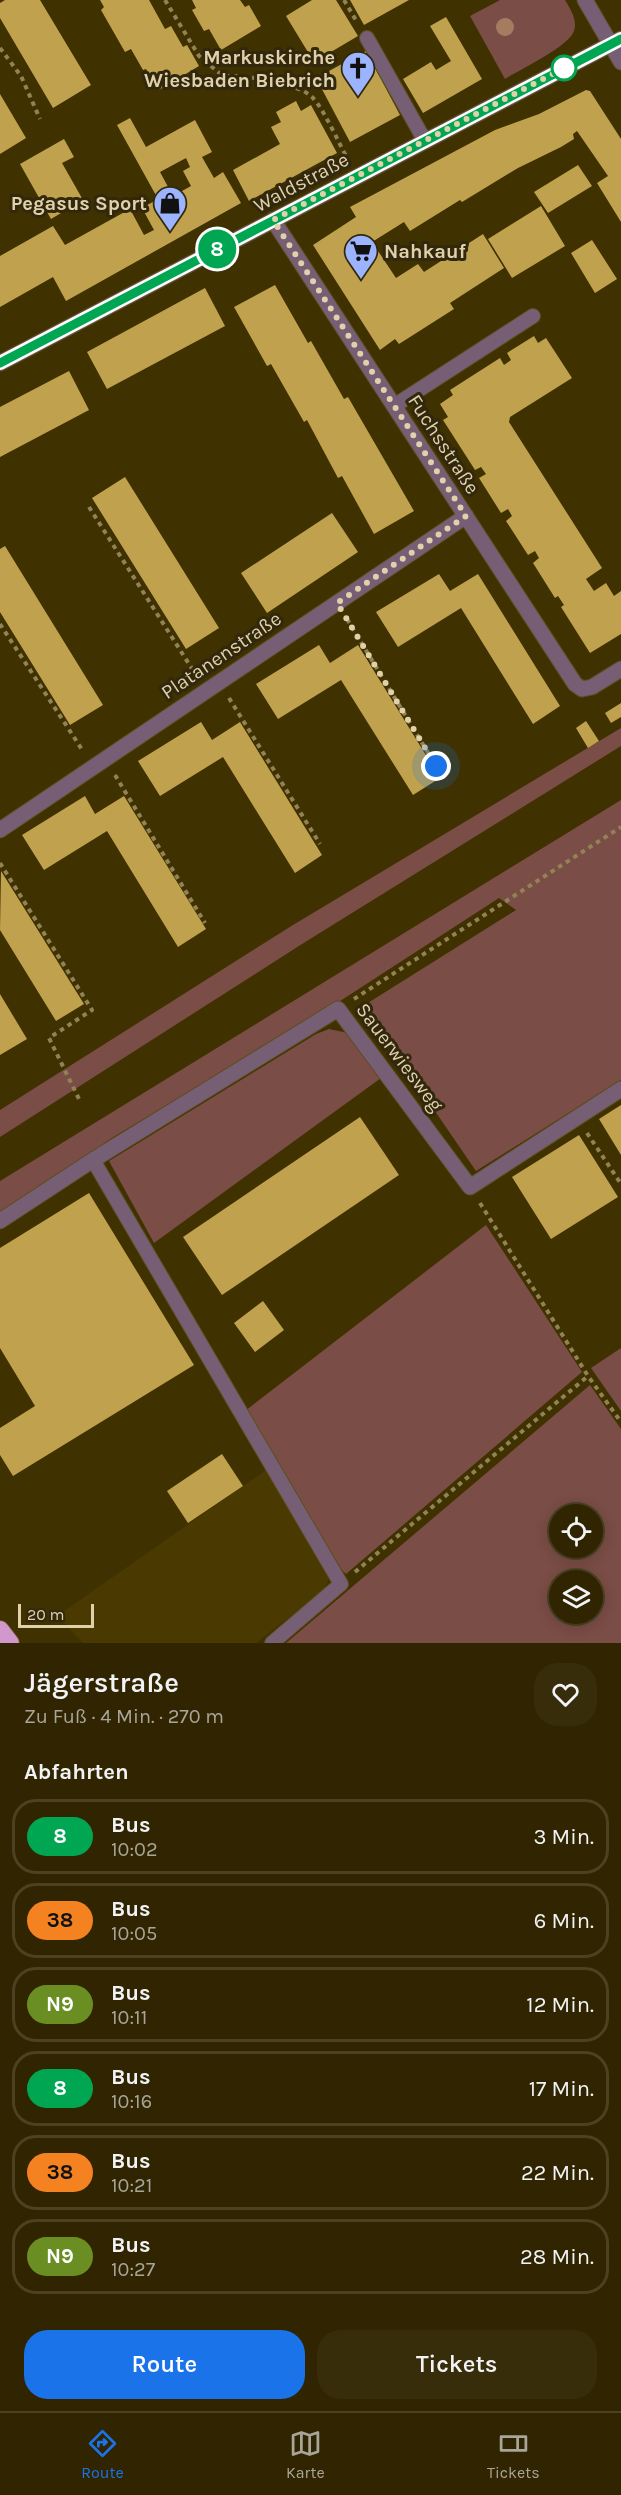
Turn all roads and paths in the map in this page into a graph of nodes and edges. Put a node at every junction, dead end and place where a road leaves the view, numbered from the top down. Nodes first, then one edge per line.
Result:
1 (165, 0) edge
2 (344, 0) edge
3 (585, 0) edge
4 (367, 38) joint
5 (616, 41) edge
6 (0, 48) edge
7 (621, 62) edge
8 (40, 119) dead end
9 (425, 141) junction
10 (357, 176) junction
11 (273, 220) junction
12 (533, 316) dead end
13 (0, 363) edge
14 (394, 406) junction
15 (89, 507) dead end
16 (466, 516) junction
17 (337, 603) junction
18 (0, 624) edge
19 (621, 669) edge
20 (213, 686) junction
21 (99, 763) junction
22 (436, 766) dead end
23 (621, 827) edge
24 (0, 830) edge
25 (320, 844) dead end
26 (0, 863) edge
27 (205, 923) dead end
28 (338, 1009) junction
29 (621, 1089) edge
30 (80, 1101) dead end
31 (577, 1117) junction
32 (93, 1160) junction
33 (621, 1184) edge
34 (487, 1215) dead end
35 (0, 1221) edge
36 (588, 1376) junction
37 (621, 1422) edge
38 (340, 1584) junction
39 (0, 1630) edge
40 (10, 1643) edge
41 (272, 1643) edge

1 - 10 path
2 - 4 path
3 - 5 street
4 - 9 lane
5 - 7 street
5 - 9 street, Waldstraße
6 - 8 path
9 - 10 street, Waldstraße
10 - 11 street, Waldstraße
11 - 13 street, Waldstraße
11 - 14 street, Fuchsstraße
12 - 14 lane
14 - 16 street, Fuchsstraße
15 - 20 path
16 - 17 street, Platanenstraße
16 - 19 street, Fuchsstraße
17 - 20 street, Platanenstraße
17 - 22 path
18 - 21 path
20 - 21 street, Platanenstraße
20 - 25 path
21 - 24 street, Platanenstraße
21 - 27 path
23 - 28 path
26 - 30 path
28 - 31 street, Sauerwiesweg
28 - 32 street, Sauerwiesweg
29 - 31 street, Sauerwiesweg
31 - 33 path
32 - 35 street, Sauerwiesweg
32 - 38 lane
34 - 36 path
36 - 37 path
36 - 38 path
38 - 41 lane
39 - 40 highway

